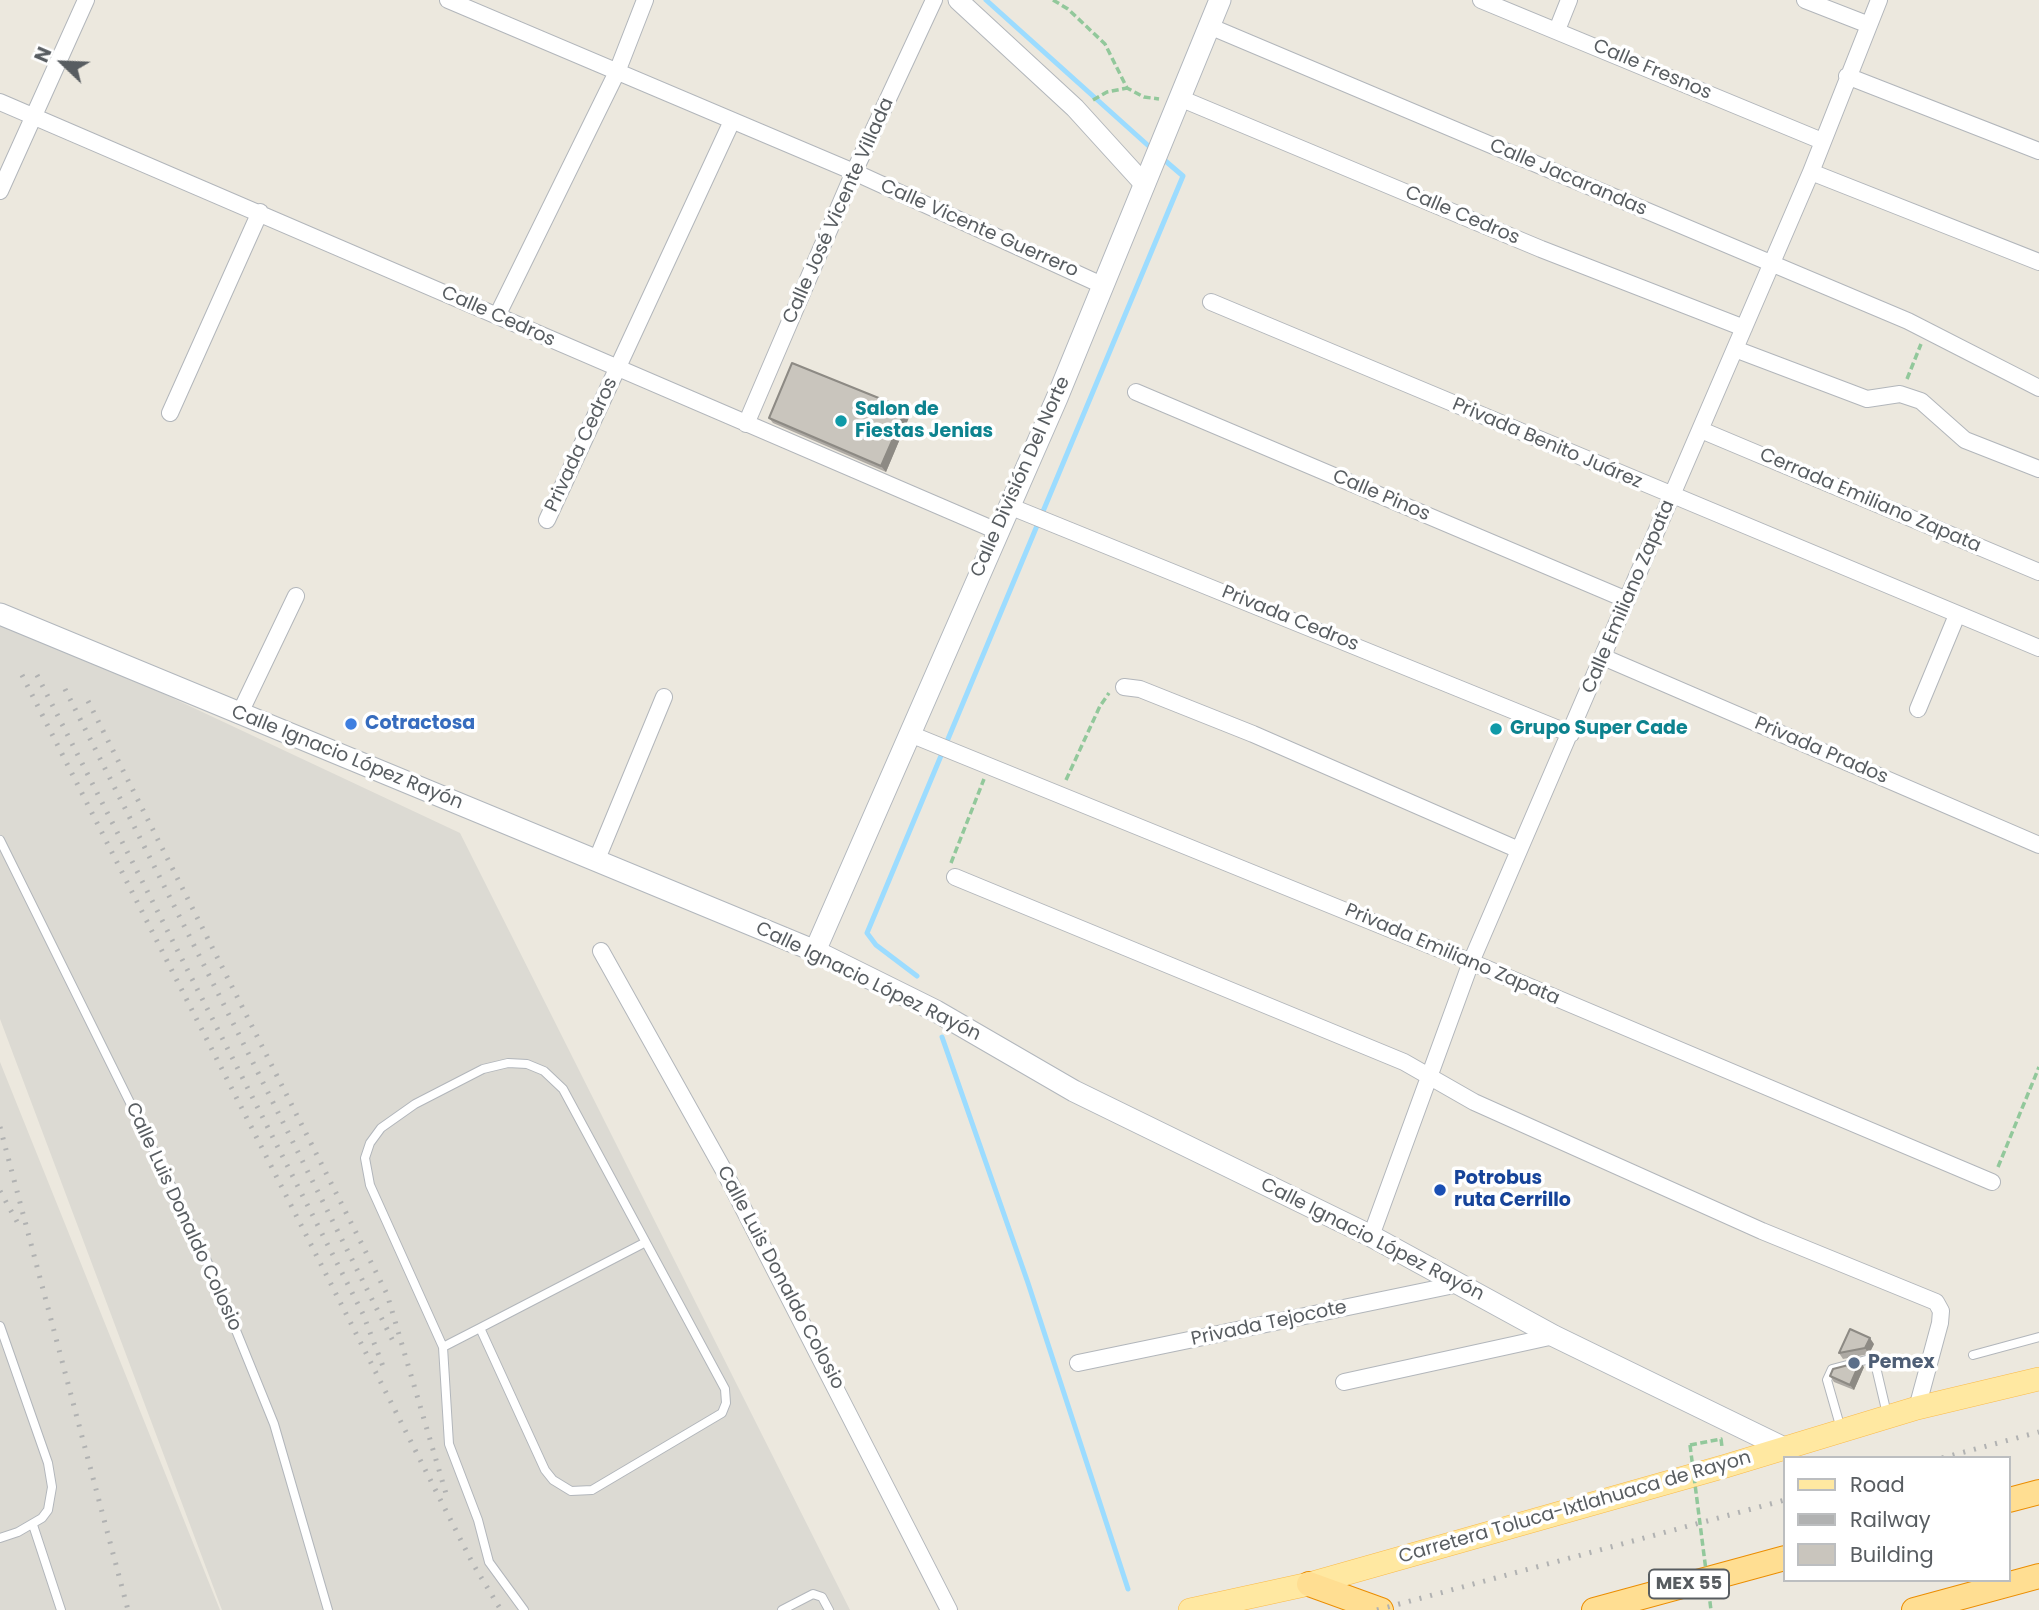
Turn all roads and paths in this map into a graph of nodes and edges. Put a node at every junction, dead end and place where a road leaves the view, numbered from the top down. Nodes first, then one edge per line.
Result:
1 (86, 0) edge
2 (448, 0) edge
3 (645, 0) edge
4 (934, 0) edge
5 (958, 0) edge
6 (1053, 0) edge
7 (1220, 0) edge
8 (1482, 0) edge
9 (1569, 0) edge
10 (1805, 0) edge
11 (1879, 0) edge
12 (1869, 25) junction
13 (1209, 26) junction
14 (1557, 30) junction
15 (617, 72) junction
16 (1847, 76) junction
17 (1127, 88) junction
18 (1102, 94) dead end
19 (1182, 99) junction
20 (0, 102) edge
21 (34, 117) junction
22 (732, 121) junction
23 (1822, 141) junction
24 (2039, 151) edge
25 (854, 172) junction
26 (1811, 172) junction
27 (1149, 176) junction
28 (0, 191) edge
29 (260, 212) junction
30 (2039, 262) edge
31 (1770, 264) junction
32 (1104, 286) junction
33 (1211, 302) dead end
34 (497, 316) junction
35 (1744, 328) junction
36 (1927, 330) junction
37 (1735, 349) junction
38 (617, 369) junction
39 (2039, 388) edge
40 (1136, 391) dead end
41 (1900, 394) junction
42 (170, 413) dead end
43 (746, 424) junction
44 (1701, 430) junction
45 (2039, 469) edge
46 (1672, 496) junction
47 (1016, 509) junction
48 (548, 520) dead end
49 (997, 531) junction
50 (2039, 572) edge
51 (296, 596) dead end
52 (1627, 600) junction
53 (0, 614) edge
54 (1957, 615) junction
55 (2039, 648) edge
56 (1603, 657) junction
57 (1124, 687) joint
58 (664, 697) dead end
59 (1918, 709) dead end
60 (239, 715) junction
61 (1571, 734) junction
62 (919, 738) junction
63 (988, 768) junction
64 (1059, 795) junction
65 (0, 840) edge
66 (2039, 845) edge
67 (1519, 850) junction
68 (597, 859) junction
69 (955, 877) joint
70 (601, 951) dead end
71 (815, 951) junction
72 (1471, 962) junction
73 (2039, 1067) edge
74 (1427, 1077) junction
75 (1992, 1182) joint
76 (1371, 1236) junction
77 (644, 1243) junction
78 (1459, 1284) junction
79 (0, 1326) edge
80 (480, 1328) junction
81 (1554, 1336) junction
82 (2039, 1337) edge
83 (443, 1347) junction
84 (1973, 1356) dead end
85 (1078, 1363) dead end
86 (2039, 1379) edge
87 (1344, 1382) dead end
88 (1917, 1408) junction
89 (1887, 1417) junction
90 (1841, 1430) junction
91 (1721, 1439) dead end
92 (1782, 1447) junction
93 (2039, 1492) edge
94 (2011, 1499) edge
95 (33, 1525) junction
96 (0, 1538) edge
97 (1784, 1558) edge
98 (2039, 1576) edge
99 (1309, 1584) junction
100 (61, 1610) edge
101 (328, 1610) edge
102 (524, 1610) edge
103 (782, 1610) edge
104 (828, 1610) edge
105 (949, 1610) edge
106 (1190, 1610) edge
107 (1381, 1610) edge
108 (1594, 1610) edge
109 (1711, 1610) edge
110 (1914, 1610) edge

1 - 21 street
2 - 15 street, Calle Vicente Guerrero
3 - 15 street
4 - 25 street, Calle José Vicente Villada
5 - 27 street
6 - 17 path
7 - 13 main road, Calle División Del Norte
8 - 14 street, Calle Fresnos
9 - 14 street
10 - 12 street
11 - 12 street, Calle Emiliano Zapata
12 - 16 street, Calle Emiliano Zapata
13 - 19 main road, Calle División Del Norte
13 - 31 street, Calle Jacarandas
14 - 23 street, Calle Fresnos
15 - 22 street, Calle Vicente Guerrero
15 - 34 street
16 - 23 street, Calle Emiliano Zapata
16 - 24 street
17 - 18 path
17 - 19 path
19 - 27 main road, Calle División Del Norte
19 - 35 street, Calle Cedros
20 - 21 street, Calle Cedros
21 - 28 street
21 - 29 street, Calle Cedros
22 - 25 street, Calle Vicente Guerrero
22 - 38 street, Privada Cedros
23 - 26 street, Calle Emiliano Zapata
25 - 32 street, Calle Vicente Guerrero
25 - 43 street, Calle José Vicente Villada
26 - 30 street
26 - 31 street, Calle Emiliano Zapata
27 - 32 main road, Calle División Del Norte
29 - 34 street, Calle Cedros
29 - 42 street
31 - 35 street, Calle Emiliano Zapata
31 - 36 street, Calle Jacarandas
32 - 47 main road, Calle División Del Norte
33 - 46 street, Privada Benito Juárez
34 - 38 street, Calle Cedros
35 - 37 street, Calle Emiliano Zapata
36 - 39 street, Calle Jacarandas
36 - 41 path
37 - 41 street
37 - 44 street, Calle Emiliano Zapata
38 - 43 street, Calle Cedros
38 - 48 street, Privada Cedros
40 - 52 street, Calle Pinos
41 - 45 street
43 - 49 street, Calle Cedros
44 - 46 street, Calle Emiliano Zapata
44 - 50 street, Cerrada Emiliano Zapata
46 - 52 street, Calle Emiliano Zapata
46 - 54 street, Privada Benito Juárez
47 - 49 main road, Calle División Del Norte
47 - 61 street, Privada Cedros
49 - 62 main road, Calle División Del Norte
51 - 60 street
52 - 56 street, Calle Emiliano Zapata
53 - 60 main road, Calle Ignacio López Rayón
54 - 55 street, Privada Benito Juárez
54 - 59 street
56 - 61 street, Calle Emiliano Zapata
56 - 66 street, Privada Prados
57 - 64 path
57 - 67 street
58 - 68 street
60 - 68 main road, Calle Ignacio López Rayón
61 - 67 street, Calle Emiliano Zapata
62 - 63 street, Privada Emiliano Zapata
62 - 71 main road, Calle División Del Norte
63 - 64 street, Privada Emiliano Zapata
63 - 69 path
64 - 72 street, Privada Emiliano Zapata
65 - 101 lane, Calle Luis Donaldo Colosio
67 - 72 street, Calle Emiliano Zapata
68 - 71 main road, Calle Ignacio López Rayón
69 - 74 street
70 - 105 street, Calle Luis Donaldo Colosio
71 - 76 main road, Calle Ignacio López Rayón
72 - 74 street, Calle Emiliano Zapata
72 - 75 street, Privada Emiliano Zapata
73 - 75 path
74 - 76 street, Calle Emiliano Zapata
74 - 88 street
76 - 78 main road, Calle Ignacio López Rayón
77 - 80 lane
77 - 80 lane
77 - 83 lane
78 - 81 main road, Calle Ignacio López Rayón
78 - 85 street, Privada Tejocote
79 - 95 lane
80 - 83 lane
81 - 87 street
81 - 92 main road, Calle Ignacio López Rayón
82 - 84 lane
83 - 102 lane
86 - 88 main road, Carretera Toluca-Ixtlahuaca de Rayon
88 - 89 main road, Carretera Toluca-Ixtlahuaca de Rayon
89 - 90 main road, Carretera Toluca-Ixtlahuaca de Rayon
89 - 90 lane
90 - 92 main road, Carretera Toluca-Ixtlahuaca de Rayon
91 - 109 path, bridge
92 - 99 main road, Carretera Toluca-Ixtlahuaca de Rayon
93 - 94 highway
95 - 96 lane
95 - 100 lane
97 - 108 highway, MEX 55
98 - 110 highway
99 - 106 main road, Carretera Toluca-Ixtlahuaca de Rayon
99 - 107 highway
103 - 104 lane

